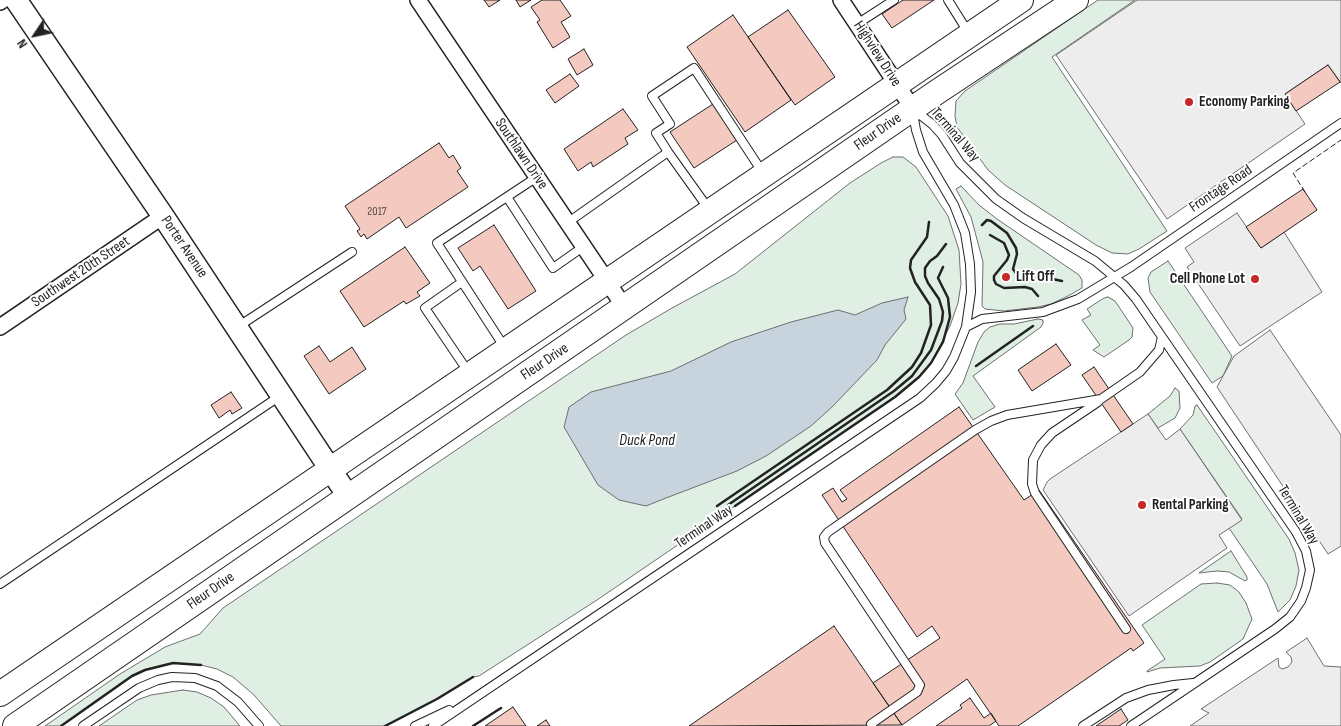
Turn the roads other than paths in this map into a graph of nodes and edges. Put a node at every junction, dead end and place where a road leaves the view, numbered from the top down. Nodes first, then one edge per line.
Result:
1 (16, 0) edge
2 (418, 0) edge
3 (841, 0) edge
4 (894, 0) edge
5 (948, 0) edge
6 (1021, 0) edge
7 (1076, 0) edge
8 (857, 24) junction
9 (970, 35) junction
10 (896, 84) junction
11 (913, 109) junction
12 (1341, 124) edge
13 (668, 152) junction
14 (764, 174) junction
15 (536, 177) junction
16 (507, 197) junction
17 (710, 211) junction
18 (163, 216) junction
19 (567, 223) junction
20 (583, 247) junction
21 (352, 252) dead end
22 (1116, 277) junction
23 (462, 282) junction
24 (606, 282) junction
25 (625, 308) junction
26 (0, 327) edge
27 (237, 327) junction
28 (966, 327) junction
29 (1162, 337) junction
30 (506, 350) junction
31 (470, 374) junction
32 (282, 395) junction
33 (1101, 399) junction
34 (331, 469) junction
35 (348, 496) junction
36 (0, 584) edge
37 (1126, 629) dead end
38 (1195, 683) junction
39 (0, 694) edge
40 (469, 701) junction
41 (15, 726) edge
42 (83, 726) edge
43 (259, 726) edge
44 (415, 726) edge
45 (433, 726) edge
46 (870, 726) edge
47 (1083, 726) edge
48 (1131, 726) edge

1 - 18 street, Porter Avenue
2 - 15 street, Southlawn Drive
3 - 8 street, Highview Drive
4 - 8 lane
5 - 9 lane
6 - 9 main road, Fleur Drive
7 - 11 main road, Fleur Drive
8 - 10 street, Highview Drive
9 - 10 main road, Fleur Drive
10 - 11 street, Highview Drive
10 - 14 main road, Fleur Drive
11 - 22 lane, Terminal Way
11 - 25 main road, Fleur Drive
11 - 28 lane, Terminal Way
12 - 22 lane, Frontage Road
13 - 14 lane
13 - 17 lane
13 - 19 lane
14 - 17 main road, Fleur Drive
15 - 16 lane
15 - 19 street, Southlawn Drive
16 - 20 lane
16 - 23 lane
17 - 24 main road, Fleur Drive
18 - 26 street, Southwest 20th Street
18 - 27 street, Porter Avenue
19 - 20 street, Southlawn Drive
20 - 24 street, Southlawn Drive
21 - 27 lane
22 - 28 lane
22 - 29 lane, Terminal Way
23 - 30 lane
23 - 31 lane
24 - 25 street, Southlawn Drive
24 - 30 main road, Fleur Drive
25 - 35 main road, Fleur Drive
27 - 32 street, Porter Avenue
28 - 40 lane, Terminal Way
29 - 33 lane
29 - 38 lane, Terminal Way
30 - 31 main road, Fleur Drive
31 - 34 main road, Fleur Drive
32 - 34 street, Porter Avenue
32 - 36 lane
33 - 37 lane
33 - 46 lane
34 - 35 street, Porter Avenue
34 - 39 main road, Fleur Drive
35 - 41 main road, Fleur Drive
38 - 47 lane
38 - 48 lane, Terminal Way
40 - 44 lane
40 - 45 lane, Terminal Way
42 - 43 lane

